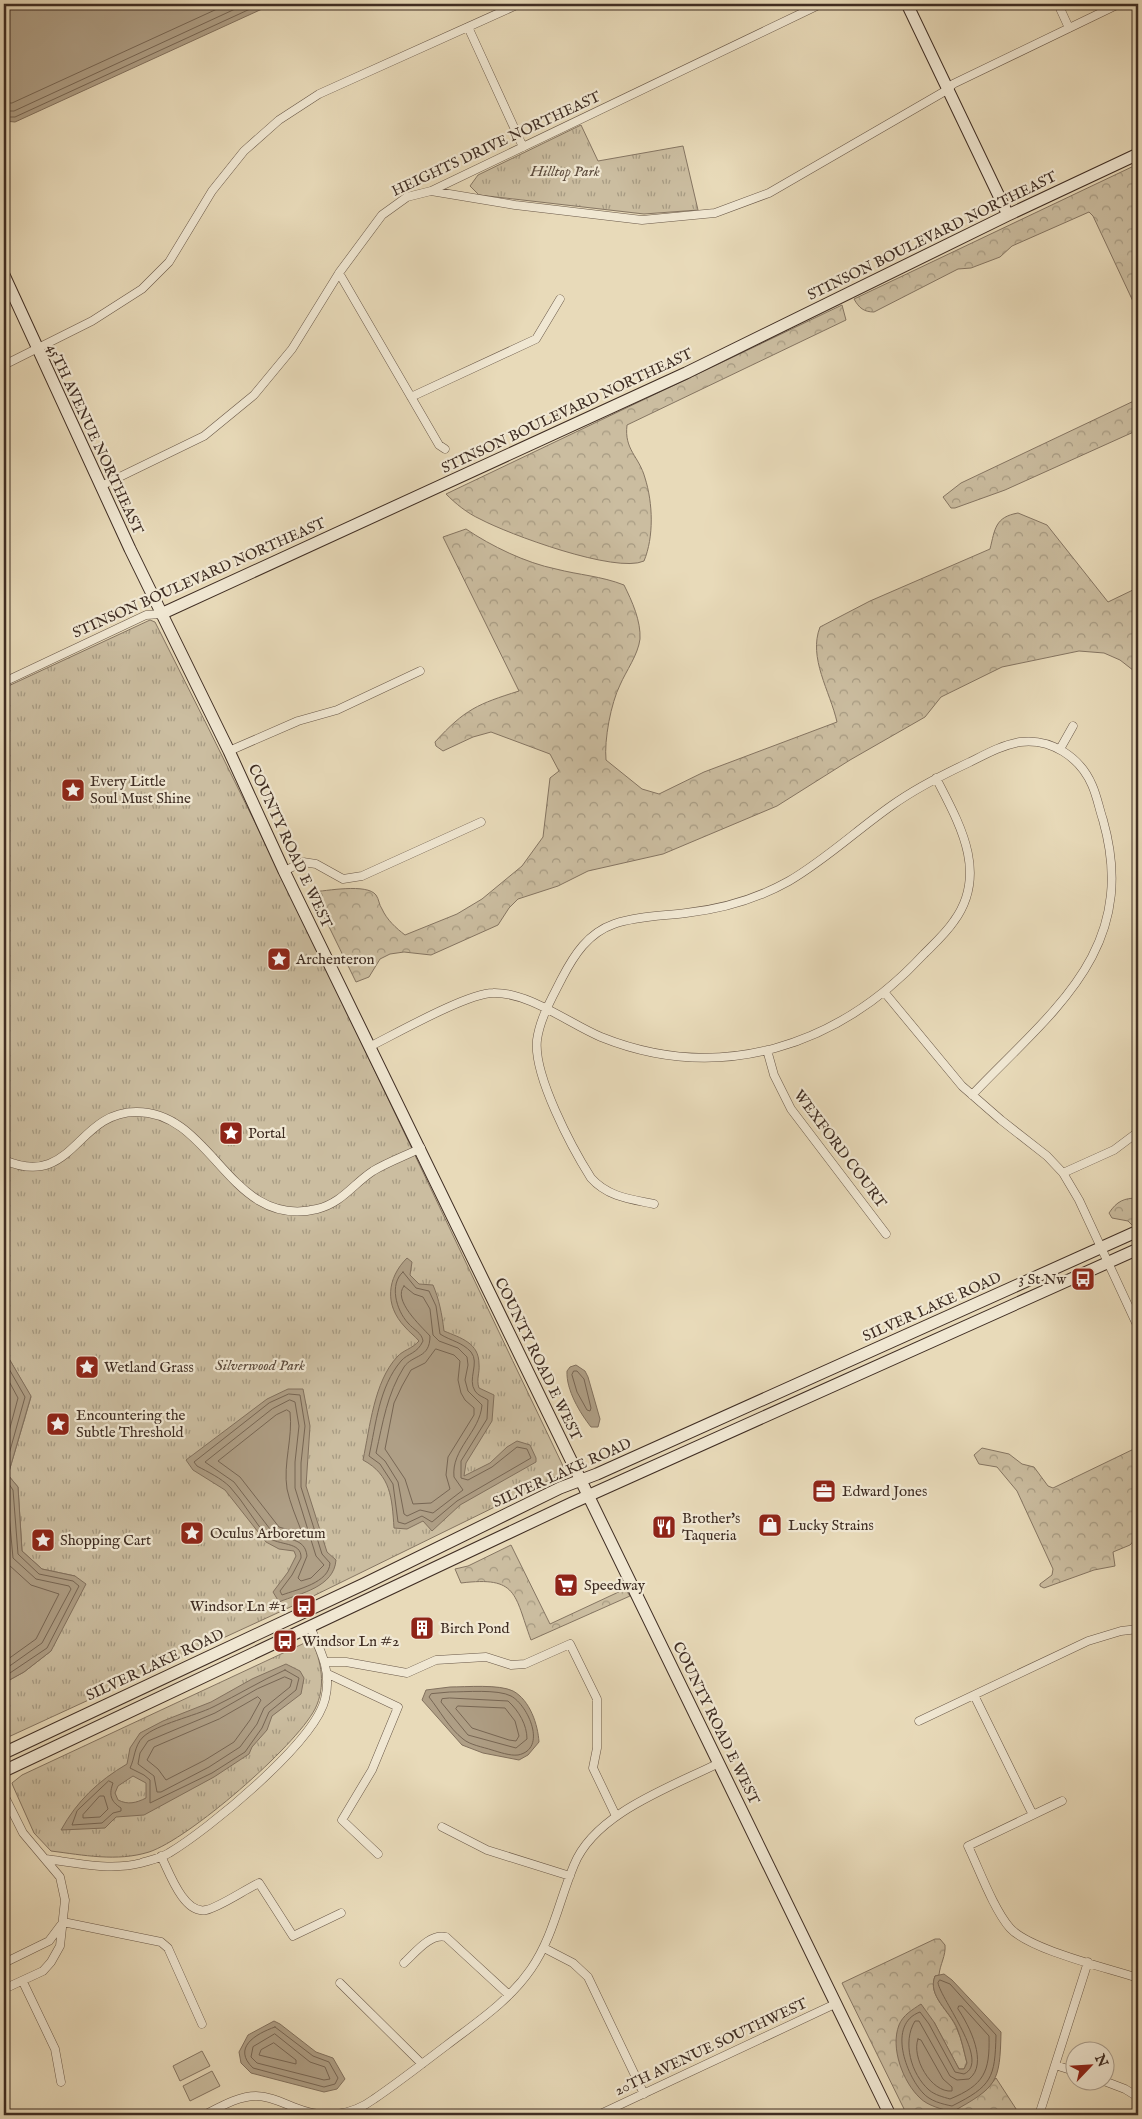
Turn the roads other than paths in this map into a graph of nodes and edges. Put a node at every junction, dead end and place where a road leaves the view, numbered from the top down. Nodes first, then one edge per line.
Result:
1 (518, 4) edge
2 (821, 4) edge
3 (907, 4) edge
4 (1058, 4) edge
5 (1119, 4) edge
6 (468, 27) junction
7 (1069, 28) junction
8 (947, 90) junction
9 (524, 147) junction
10 (1138, 154) edge
11 (431, 191) junction
12 (1008, 215) junction
13 (339, 274) junction
14 (4, 275) edge
15 (560, 299) dead end
16 (37, 348) junction
17 (4, 365) edge
18 (411, 397) junction
19 (445, 449) dead end
20 (101, 486) junction
21 (161, 614) junction
22 (420, 671) dead end
23 (4, 682) edge
24 (1073, 726) dead end
25 (1060, 750) junction
26 (229, 751) junction
27 (936, 778) junction
28 (480, 822) dead end
29 (284, 871) junction
30 (885, 993) junction
31 (546, 1010) junction
32 (371, 1046) junction
33 (767, 1050) junction
34 (972, 1095) junction
35 (1138, 1132) edge
36 (421, 1148) junction
37 (4, 1160) edge
38 (1062, 1173) junction
39 (654, 1204) dead end
40 (1138, 1231) edge
41 (886, 1234) dead end
42 (1101, 1248) junction
43 (1138, 1249) edge
44 (1107, 1263) junction
45 (1138, 1327) edge
46 (580, 1481) junction
47 (587, 1496) junction
48 (310, 1627) junction
49 (1138, 1629) edge
50 (325, 1662) junction
51 (328, 1674) junction
52 (974, 1695) junction
53 (919, 1721) dead end
54 (4, 1753) edge
55 (719, 1763) junction
56 (4, 1771) edge
57 (4, 1795) edge
58 (1062, 1802) dead end
59 (616, 1816) junction
60 (1033, 1816) junction
61 (442, 1827) dead end
62 (378, 1854) dead end
63 (161, 1856) junction
64 (46, 1859) junction
65 (570, 1876) junction
66 (341, 1913) dead end
67 (63, 1922) junction
68 (544, 1948) junction
69 (1088, 1962) junction
70 (4, 1963) edge
71 (404, 1963) dead end
72 (1138, 1978) edge
73 (23, 1982) junction
74 (340, 1984) dead end
75 (4, 1989) edge
76 (509, 1996) junction
77 (835, 2004) junction
78 (202, 2024) dead end
79 (422, 2064) junction
80 (1055, 2065) junction
81 (1064, 2068) edge
82 (61, 2082) dead end
83 (1114, 2085) edge
84 (644, 2094) junction
85 (1138, 2097) edge
86 (204, 2115) edge
87 (598, 2115) edge
88 (890, 2115) edge
89 (1039, 2115) edge

1 - 6 street
2 - 9 street, HEIGHTS DRIVE NORTHEAST
3 - 8 street
4 - 7 street
5 - 7 street
6 - 9 street
6 - 16 street
7 - 8 street
8 - 11 street
8 - 12 street
9 - 11 street, HEIGHTS DRIVE NORTHEAST
10 - 12 street, STINSON BOULEVARD NORTHEAST
11 - 13 street, HEIGHTS DRIVE NORTHEAST
12 - 21 street, STINSON BOULEVARD NORTHEAST
13 - 18 street
13 - 20 street, HEIGHTS DRIVE NORTHEAST
14 - 16 street, 45TH AVENUE NORTHEAST
15 - 18 street
16 - 17 street
16 - 20 street, 45TH AVENUE NORTHEAST
18 - 19 street
20 - 21 street, 45TH AVENUE NORTHEAST
21 - 23 street, STINSON BOULEVARD NORTHEAST
21 - 26 street, COUNTY ROAD E WEST
22 - 26 street
24 - 25 street
25 - 27 street
25 - 34 street
26 - 29 street, COUNTY ROAD E WEST
27 - 30 street
27 - 31 street
28 - 29 street
29 - 32 street, COUNTY ROAD E WEST
30 - 33 street
30 - 34 street
31 - 32 street
31 - 33 street
31 - 39 street
32 - 36 street, COUNTY ROAD E WEST
33 - 41 street, WEXFORD COURT
34 - 38 street
35 - 38 street
36 - 37 street
36 - 46 street, COUNTY ROAD E WEST
38 - 42 street
40 - 42 street, SILVER LAKE ROAD
42 - 44 street
42 - 46 street, SILVER LAKE ROAD
43 - 44 street
44 - 45 street
44 - 47 street
46 - 47 street, COUNTY ROAD E WEST
46 - 54 street, SILVER LAKE ROAD
47 - 48 street
47 - 55 street, COUNTY ROAD E WEST
48 - 50 street
48 - 56 street
49 - 52 street
50 - 51 street
50 - 59 street
51 - 62 street
51 - 63 street
52 - 53 street
52 - 60 street
55 - 59 street
55 - 77 street, COUNTY ROAD E WEST
57 - 64 street
58 - 60 street
59 - 65 street
60 - 69 street
61 - 65 street
63 - 64 street
63 - 66 street
64 - 67 street
65 - 68 street
67 - 70 street
67 - 73 street
67 - 78 street
68 - 76 street
68 - 84 street
69 - 72 street
69 - 80 street
71 - 76 street
73 - 75 street
73 - 82 street
74 - 79 street
76 - 79 street
77 - 84 street, 20TH AVENUE SOUTHWEST
77 - 88 street, COUNTY ROAD E WEST
79 - 86 street
80 - 81 street
80 - 89 street
83 - 85 street
84 - 87 street, 20TH AVENUE SOUTHWEST

